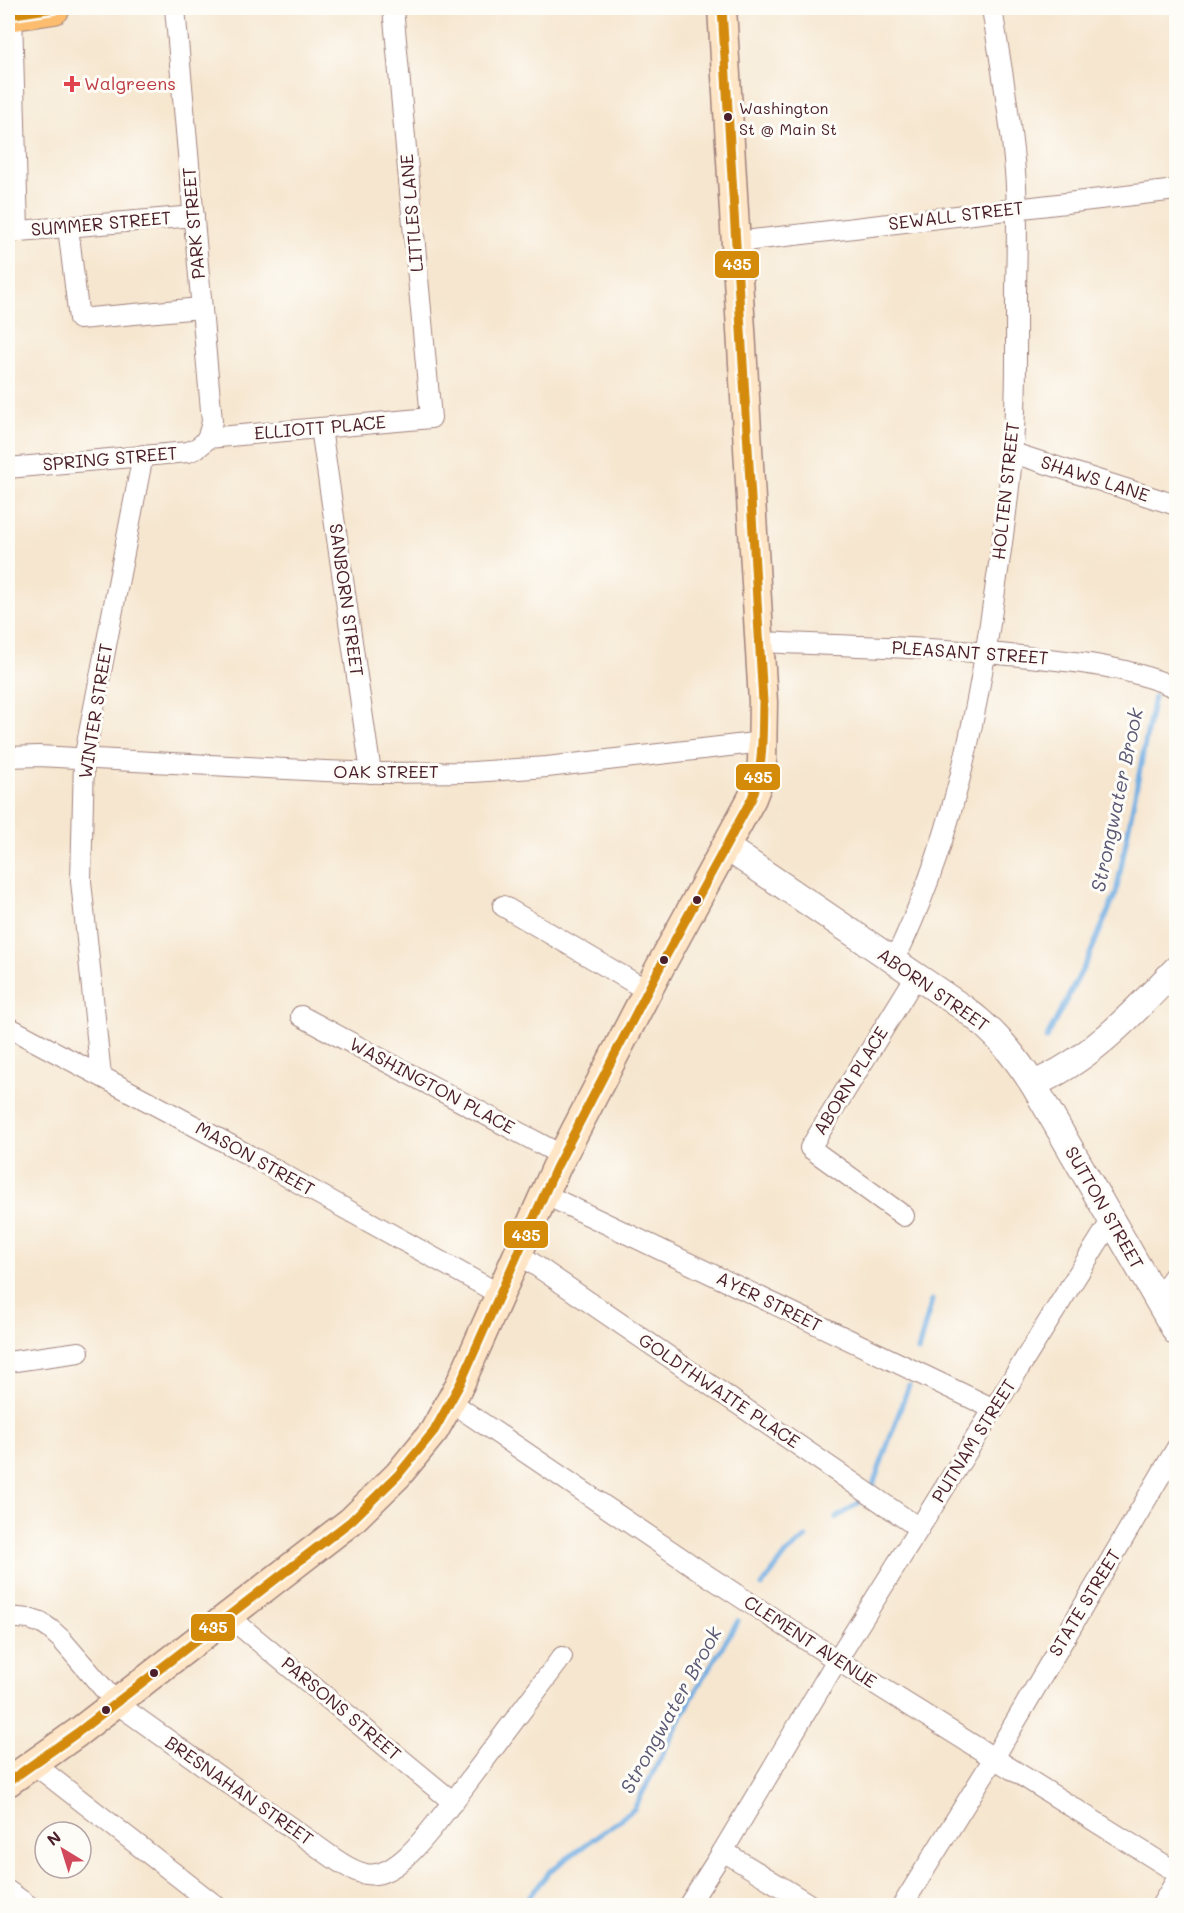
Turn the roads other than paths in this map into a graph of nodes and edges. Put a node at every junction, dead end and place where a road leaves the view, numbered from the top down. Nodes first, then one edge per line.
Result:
1 (54, 8) edge
2 (175, 8) edge
3 (393, 8) edge
4 (722, 8) edge
5 (992, 8) edge
6 (10, 15) edge
7 (1176, 190) edge
8 (1017, 209) junction
9 (194, 216) junction
10 (68, 227) junction
11 (13, 232) edge
12 (736, 242) junction
13 (201, 308) junction
14 (432, 418) joint
15 (321, 428) junction
16 (208, 438) junction
17 (1013, 453) junction
18 (143, 455) junction
19 (8, 468) edge
20 (1176, 505) edge
21 (759, 642) junction
22 (986, 652) junction
23 (1176, 688) edge
24 (763, 742) junction
25 (8, 757) edge
26 (84, 759) junction
27 (371, 773) junction
28 (726, 847) junction
29 (503, 906) dead end
30 (894, 961) junction
31 (1176, 969) edge
32 (916, 976) junction
33 (648, 991) junction
34 (301, 1016) dead end
35 (8, 1027) edge
36 (101, 1076) junction
37 (1033, 1084) junction
38 (563, 1156) junction
39 (544, 1194) junction
40 (904, 1216) dead end
41 (1111, 1221) junction
42 (519, 1254) junction
43 (1176, 1273) edge
44 (501, 1295) junction
45 (1157, 1299) junction
46 (1176, 1332) edge
47 (78, 1352) dead end
48 (8, 1362) edge
49 (450, 1402) junction
50 (994, 1409) junction
51 (1176, 1449) edge
52 (920, 1528) junction
53 (228, 1616) junction
54 (8, 1617) edge
55 (562, 1657) dead end
56 (837, 1660) junction
57 (116, 1703) junction
58 (994, 1758) junction
59 (34, 1764) junction
60 (8, 1782) edge
61 (453, 1802) junction
62 (723, 1851) junction
63 (1176, 1872) edge
64 (1176, 1881) edge
65 (8, 1891) edge
66 (29, 1905) edge
67 (216, 1905) edge
68 (688, 1905) edge
69 (812, 1905) edge
70 (902, 1905) edge
71 (1161, 1905) edge

1 - 6 main road
2 - 9 street, PARK STREET
3 - 14 street, LITTLES LANE
4 - 12 main road
5 - 8 street, HOLTEN STREET
6 - 11 street
7 - 8 street, SEWALL STREET
8 - 12 street, SEWALL STREET
8 - 17 street, HOLTEN STREET
9 - 10 street, SUMMER STREET
9 - 13 street, PARK STREET
10 - 11 street, SUMMER STREET
10 - 13 street
12 - 21 main road
13 - 16 street, PARK STREET
14 - 15 street, ELLIOTT PLACE
15 - 16 street, ELLIOTT PLACE
15 - 27 street, SANBORN STREET
16 - 18 street, SPRING STREET
17 - 20 street, SHAWS LANE
17 - 22 street, HOLTEN STREET
18 - 19 street, SPRING STREET
18 - 26 street, WINTER STREET
21 - 22 street, PLEASANT STREET
21 - 24 main road
22 - 23 street, PLEASANT STREET
22 - 30 street, HOLTEN STREET
24 - 27 street, OAK STREET
24 - 28 main road
25 - 26 street, OAK STREET
26 - 27 street, OAK STREET
26 - 36 street, WINTER STREET
28 - 30 street, ABORN STREET
28 - 33 main road
29 - 33 street
30 - 32 street, ABORN STREET
31 - 37 street
32 - 37 street, ABORN STREET
32 - 40 street, ABORN PLACE
33 - 38 main road
34 - 38 street, WASHINGTON PLACE
35 - 36 street, MASON STREET
36 - 44 street, MASON STREET
37 - 41 street, SUTTON STREET
38 - 39 main road
39 - 42 main road
39 - 50 street, AYER STREET
41 - 45 street, SUTTON STREET
41 - 50 street, PUTNAM STREET
42 - 44 main road
42 - 52 street, GOLDTHWAITE PLACE
43 - 45 street
44 - 49 main road
45 - 46 street, SUTTON STREET
47 - 48 street
49 - 53 main road
49 - 56 street, CLEMENT AVENUE
50 - 52 street, PUTNAM STREET
51 - 58 street, STATE STREET
52 - 56 street, PUTNAM STREET
53 - 57 main road
53 - 61 street, PARSONS STREET
54 - 57 street, BRESNAHAN STREET
55 - 61 street
56 - 58 street, CLEMENT AVENUE
56 - 62 street, PUTNAM STREET
57 - 59 main road
57 - 61 street, BRESNAHAN STREET
58 - 63 street, CLEMENT AVENUE
58 - 70 street, STATE STREET
59 - 60 main road
59 - 67 street
62 - 68 street, PUTNAM STREET
62 - 69 street
64 - 71 street
65 - 66 street

